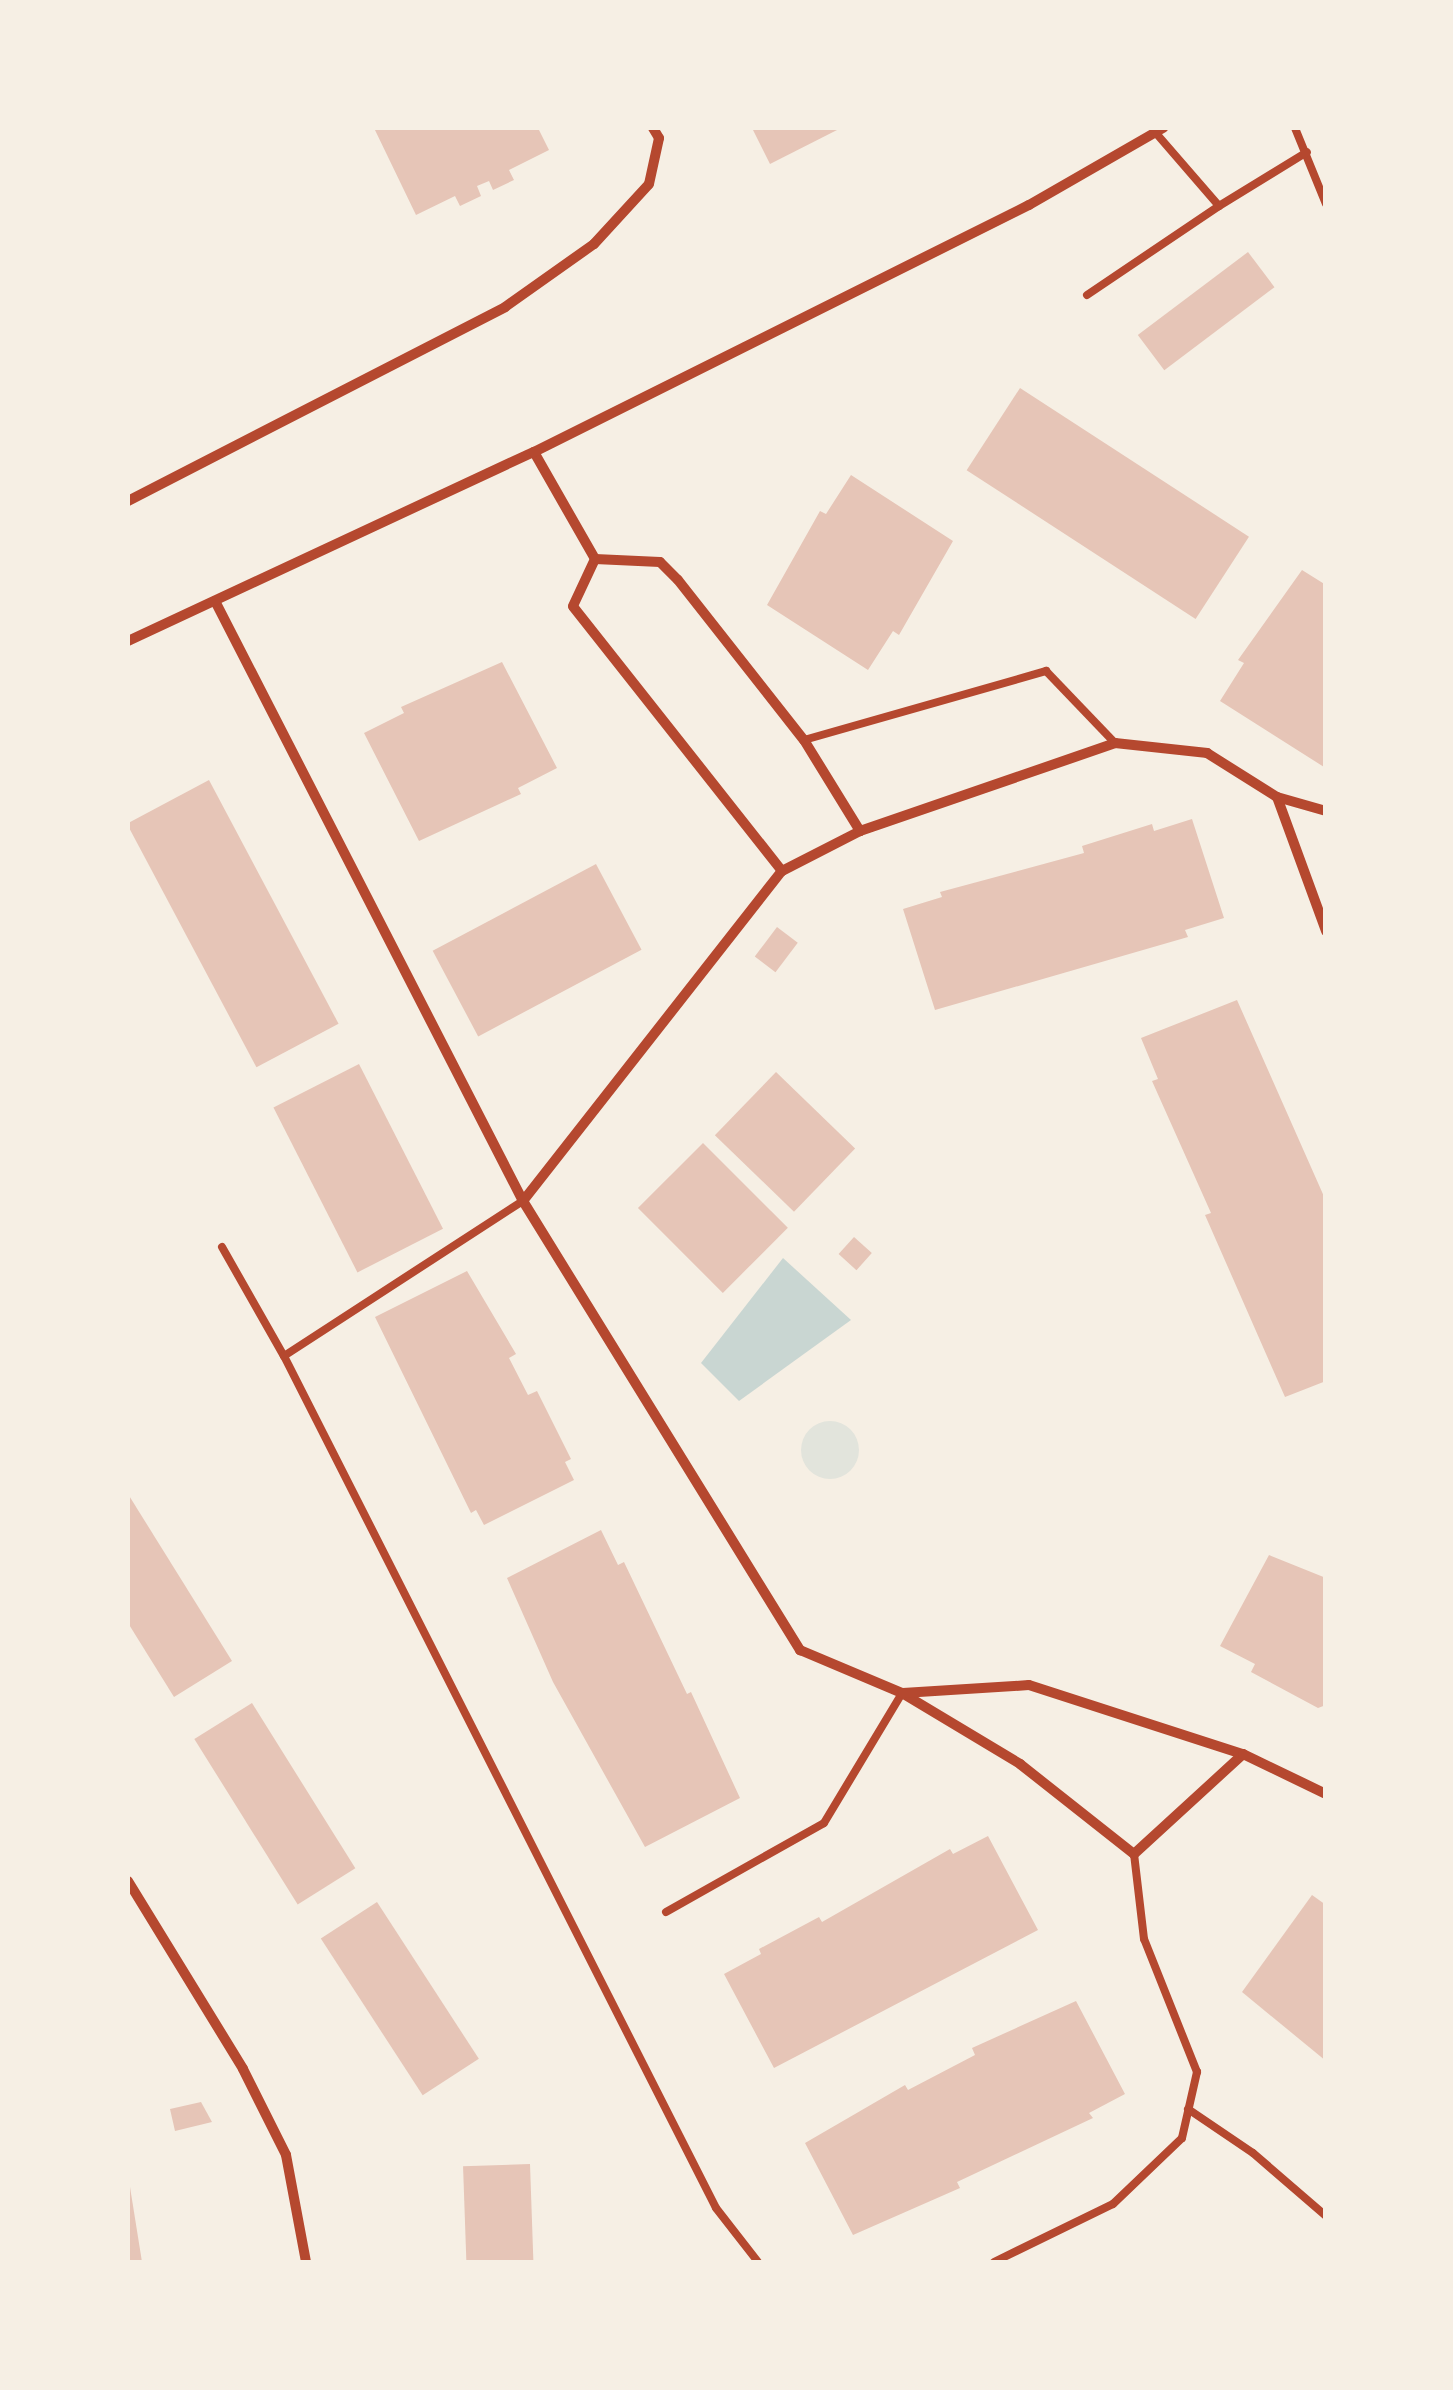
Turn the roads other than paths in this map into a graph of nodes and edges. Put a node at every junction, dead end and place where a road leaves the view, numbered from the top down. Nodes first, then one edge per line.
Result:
1 (653, 128) edge
2 (1296, 128) edge
3 (1159, 130) edge
4 (1307, 152) junction
5 (1326, 204) edge
6 (1219, 206) junction
7 (1087, 296) dead end
8 (534, 452) junction
9 (128, 501) edge
10 (595, 559) junction
11 (215, 602) junction
12 (128, 641) edge
13 (804, 740) junction
14 (1115, 743) junction
15 (1277, 797) junction
16 (1326, 811) edge
17 (860, 830) junction
18 (782, 871) junction
19 (1326, 931) edge
20 (523, 1201) junction
21 (222, 1247) dead end
22 (284, 1356) junction
23 (902, 1693) junction
24 (1243, 1754) junction
25 (1326, 1794) edge
26 (1134, 1854) junction
27 (128, 1881) edge
28 (666, 1912) dead end
29 (1188, 2110) junction
30 (1326, 2216) edge
31 (306, 2262) edge
32 (758, 2262) edge
33 (994, 2262) edge

1 - 9 street
2 - 4 lane
3 - 6 lane
3 - 8 street
4 - 5 lane
4 - 6 lane
6 - 7 lane
8 - 10 street
8 - 11 street
10 - 13 street
10 - 18 street
11 - 12 street
11 - 20 street
13 - 14 lane
13 - 17 street
14 - 15 street
14 - 17 street
15 - 16 street
15 - 19 street
17 - 18 street
18 - 20 street
20 - 22 lane
20 - 23 street
21 - 22 lane
22 - 32 lane
23 - 24 street
23 - 26 street
23 - 28 lane
24 - 25 street
24 - 26 street
26 - 29 lane
27 - 31 street
29 - 30 lane
29 - 33 lane

